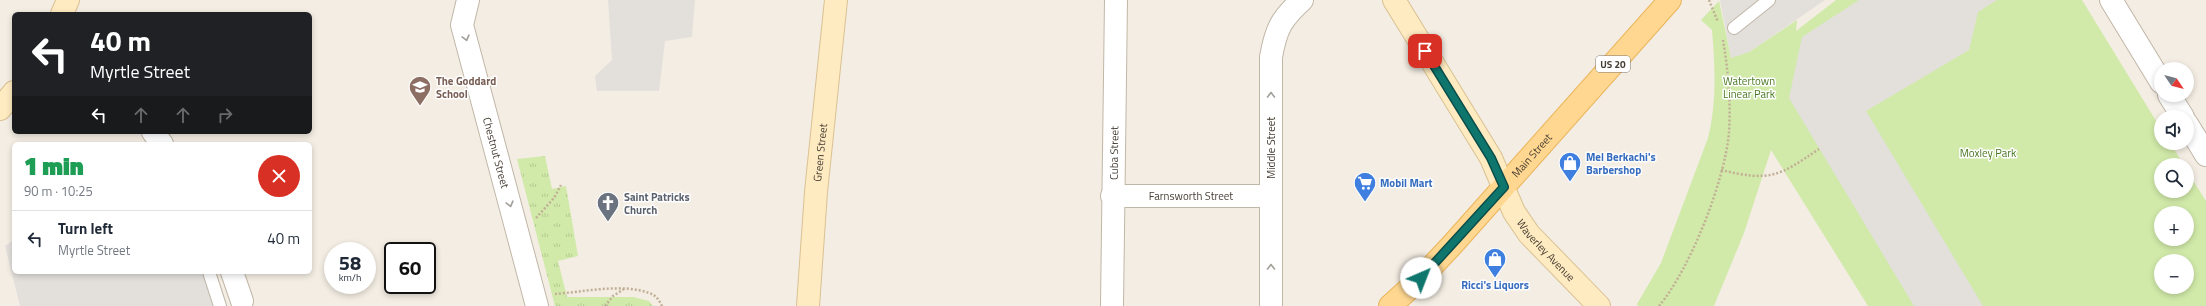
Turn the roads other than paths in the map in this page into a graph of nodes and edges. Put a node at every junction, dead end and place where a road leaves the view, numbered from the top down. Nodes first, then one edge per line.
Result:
1 (68, 0) edge
2 (468, 0) edge
3 (836, 0) edge
4 (1116, 0) edge
5 (1302, 0) edge
6 (1394, 0) edge
7 (1670, 0) edge
8 (1769, 0) edge
9 (2110, 0) edge
10 (63, 12) edge
11 (1734, 28) dead end
12 (2154, 71) edge
13 (12, 94) edge
14 (0, 109) edge
15 (2194, 135) edge
16 (2206, 155) edge
17 (1504, 187) junction
18 (1112, 196) junction
19 (1271, 196) junction
20 (210, 274) edge
21 (233, 274) edge
22 (542, 300) edge
23 (242, 301) dead end
24 (220, 306) edge
25 (808, 306) edge
26 (1112, 306) edge
27 (1271, 306) edge
28 (1390, 306) edge
29 (1599, 306) edge

1 - 10 street
2 -> 22 street, Chestnut Street
3 - 25 street, Green Street
4 - 18 street, Cuba Street
19 -> 5 street, Middle Street
6 - 17 street, Waverley Avenue
7 - 17 main road, Main Street / US 20
8 - 11 lane
9 - 12 street
13 - 14 street
15 - 16 street
17 - 28 main road, Main Street / US 20
17 - 29 street, Waverley Avenue
18 - 19 street, Farnsworth Street
18 - 26 street, Cuba Street
27 -> 19 street, Middle Street
20 - 24 lane
21 - 23 street

